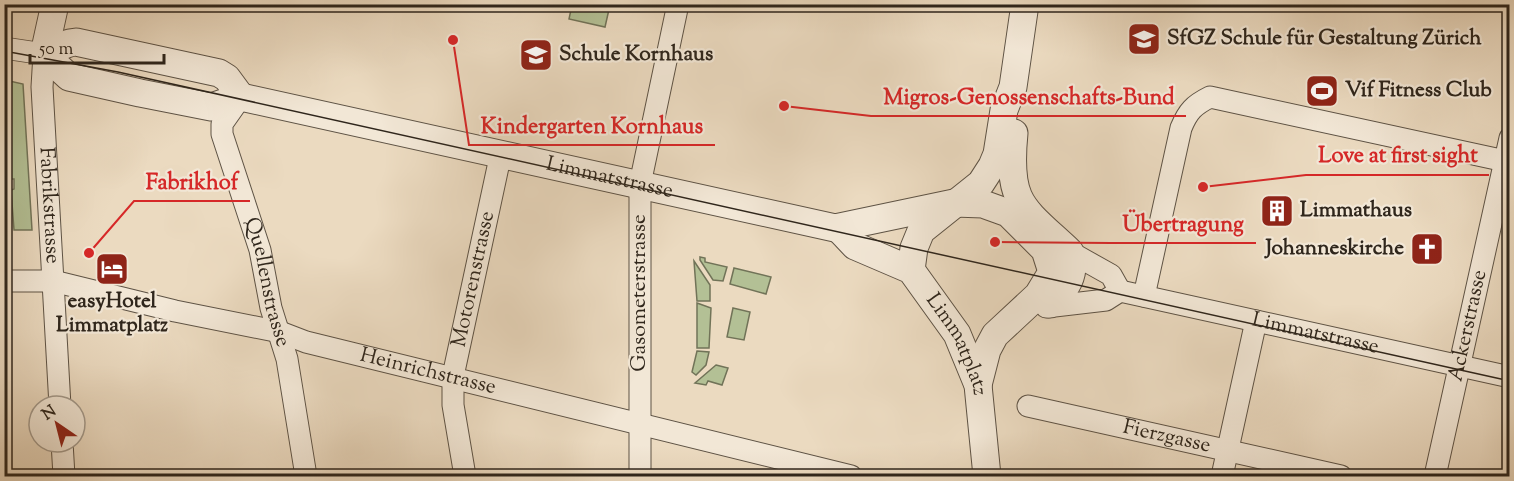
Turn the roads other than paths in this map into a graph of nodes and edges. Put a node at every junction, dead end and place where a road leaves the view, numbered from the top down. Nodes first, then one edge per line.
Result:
1 (55, 4) edge
2 (678, 4) edge
3 (1025, 7) edge
4 (4, 48) edge
5 (44, 54) junction
6 (1013, 87) junction
7 (241, 97) junction
8 (1509, 138) edge
9 (501, 153) junction
10 (1507, 162) edge
11 (640, 184) junction
12 (954, 203) junction
13 (838, 228) junction
14 (1070, 252) junction
15 (911, 270) junction
16 (4, 281) edge
17 (53, 281) junction
18 (1120, 291) junction
19 (1144, 296) junction
20 (1046, 307) junction
21 (1014, 320) junction
22 (1256, 321) junction
23 (280, 332) junction
24 (1459, 366) junction
25 (453, 376) junction
26 (1509, 377) edge
27 (978, 385) junction
28 (59, 394) edge
29 (1028, 406) dead end
30 (641, 423) junction
31 (1228, 451) junction
32 (63, 454) edge
33 (837, 475) edge
34 (64, 477) edge
35 (306, 477) edge
36 (465, 477) edge
37 (640, 477) edge
38 (987, 477) edge
39 (1222, 477) edge
40 (1341, 477) edge
41 (1435, 477) edge

1 - 5 street, Fabrikstrasse
2 - 11 street, Gasometerstrasse
3 - 6 street
4 - 5 street
5 - 7 street, Limmatstrasse
5 - 7 street
5 - 17 street, Fabrikstrasse
6 - 12 street, Limmatplatz
6 - 14 street
7 - 9 street, Limmatstrasse
7 - 23 street, Quellenstrasse
8 - 10 street, Ackerstrasse
9 - 11 street, Limmatstrasse
9 - 25 street, Motorenstrasse
10 - 19 street
10 - 24 street, Ackerstrasse
11 - 13 street, Limmatstrasse
11 - 30 street, Gasometerstrasse
12 - 13 street, Limmatplatz
12 - 15 street, Limmatplatz
12 - 21 street, Limmatplatz
13 - 15 street, Limmatplatz
14 - 18 street
14 - 20 street, Limmatplatz
15 - 27 street, Limmatplatz
16 - 17 street, Heinrichstrasse
17 - 23 street, Heinrichstrasse
17 - 28 street, Fabrikstrasse
18 - 19 street, Limmatstrasse
18 - 20 street, Limmatplatz
19 - 22 street, Limmatstrasse
20 - 21 street, Limmatplatz
21 - 27 street, Limmatplatz
22 - 24 street, Limmatstrasse
22 - 31 street
23 - 25 street, Heinrichstrasse
23 - 35 street, Quellenstrasse
24 - 26 street, Limmatstrasse
24 - 41 street, Ackerstrasse
25 - 30 street, Heinrichstrasse
25 - 36 street, Motorenstrasse
27 - 38 street
29 - 31 street, Fierzgasse
30 - 33 street, Heinrichstrasse
30 - 37 street, Gasometerstrasse
31 - 39 street
31 - 40 street, Fierzgasse
32 - 34 street

